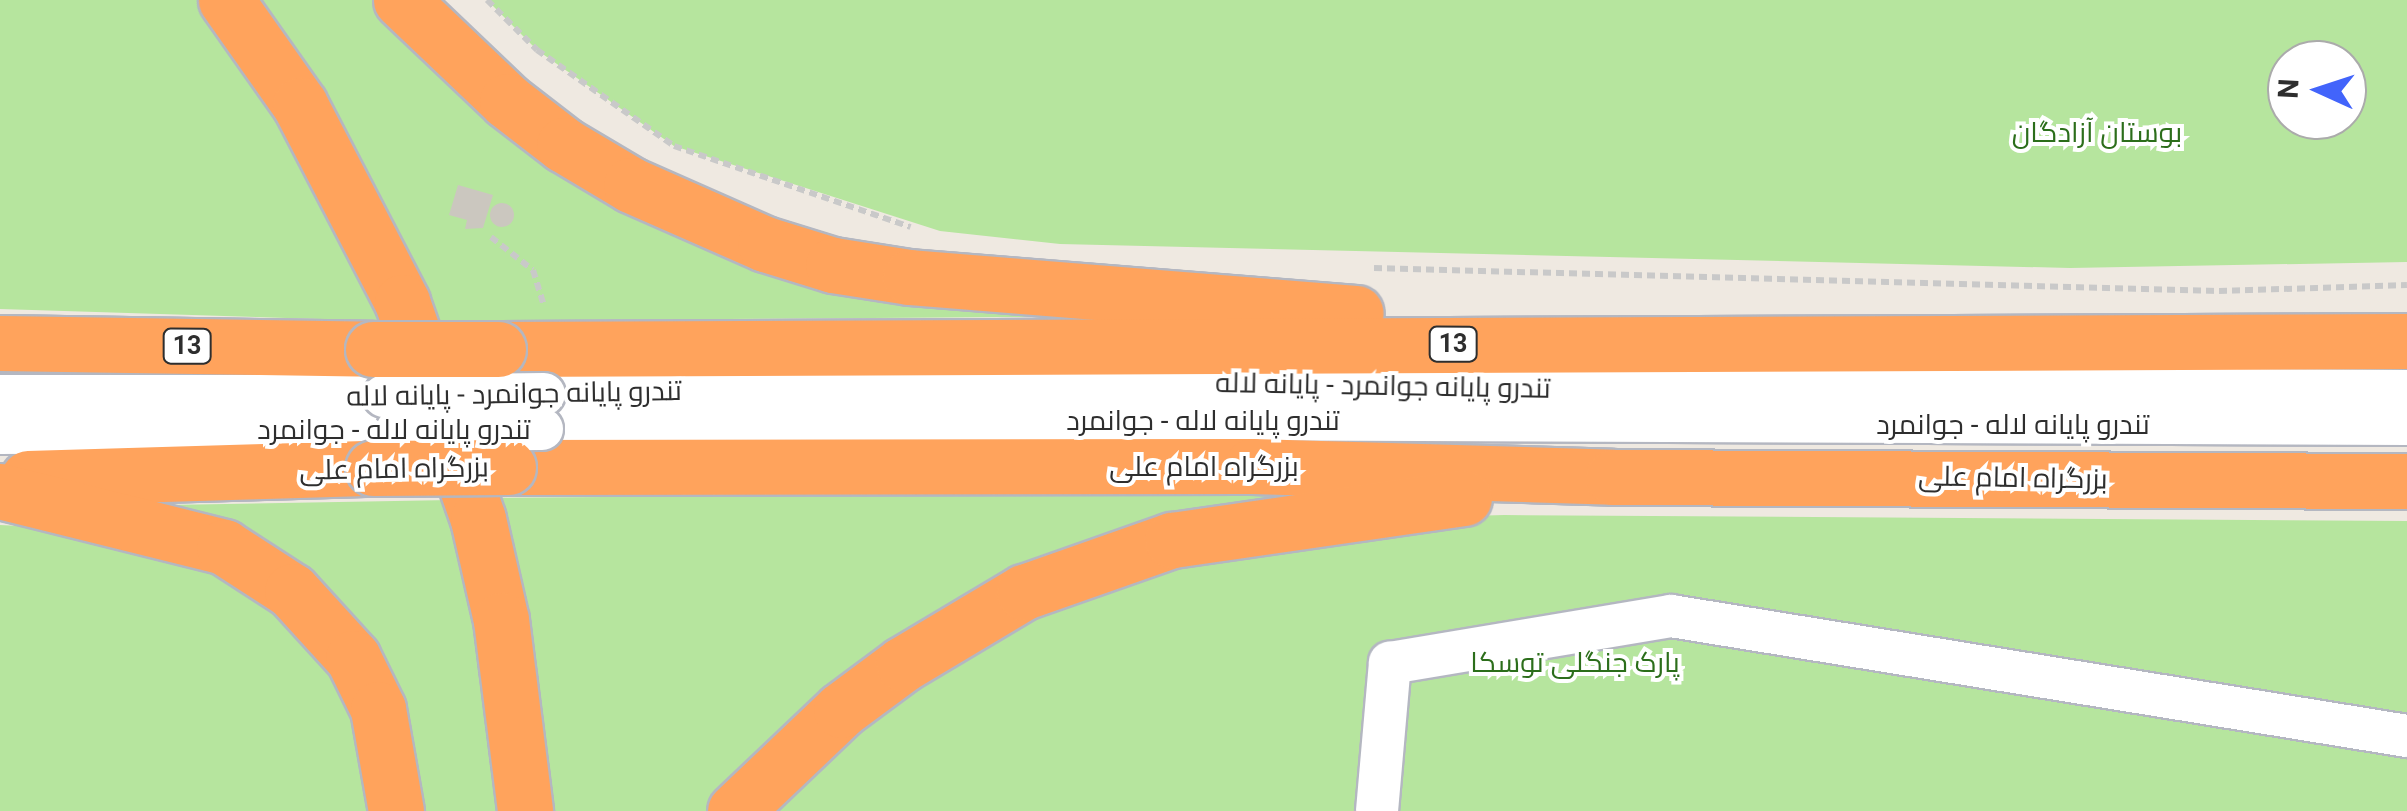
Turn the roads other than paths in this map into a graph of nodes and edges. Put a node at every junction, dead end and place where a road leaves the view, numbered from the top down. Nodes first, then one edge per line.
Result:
1 (226, 0) edge
2 (401, 0) edge
3 (2407, 341) edge
4 (1612, 342) junction
5 (0, 343) edge
6 (2407, 392) edge
7 (0, 396) edge
8 (382, 411) junction
9 (2407, 424) edge
10 (531, 430) junction
11 (0, 433) edge
12 (1613, 477) junction
13 (0, 478) edge
14 (2407, 480) edge
15 (0, 491) edge
16 (2407, 736) edge
17 (396, 811) edge
18 (525, 811) edge
19 (736, 811) edge
20 (1377, 811) edge

1 - 18 highway
2 - 4 highway
3 - 4 highway, بزرگراه امام علی / 13
4 - 8 highway, بزرگراه امام علی / 13, bridge
5 - 8 highway, بزرگراه امام علی / 13
6 - 10 lane, تندرو پایانه جوانمرد - پایانه لاله
7 - 8 lane, تندرو پایانه جوانمرد - پایانه لاله
8 - 10 highway, بزرگراه امام علی / 13, bridge
8 - 10 lane, تندرو پایانه جوانمرد - پایانه لاله, bridge
8 - 11 lane, تندرو پایانه لاله - جوانمرد
8 - 13 highway, بزرگراه امام علی / 13
9 - 10 lane, تندرو پایانه لاله - جوانمرد
10 - 12 highway, بزرگراه امام علی / 13
12 - 14 highway, بزرگراه امام علی / 13
12 - 19 highway
15 - 17 highway
16 - 20 lane

